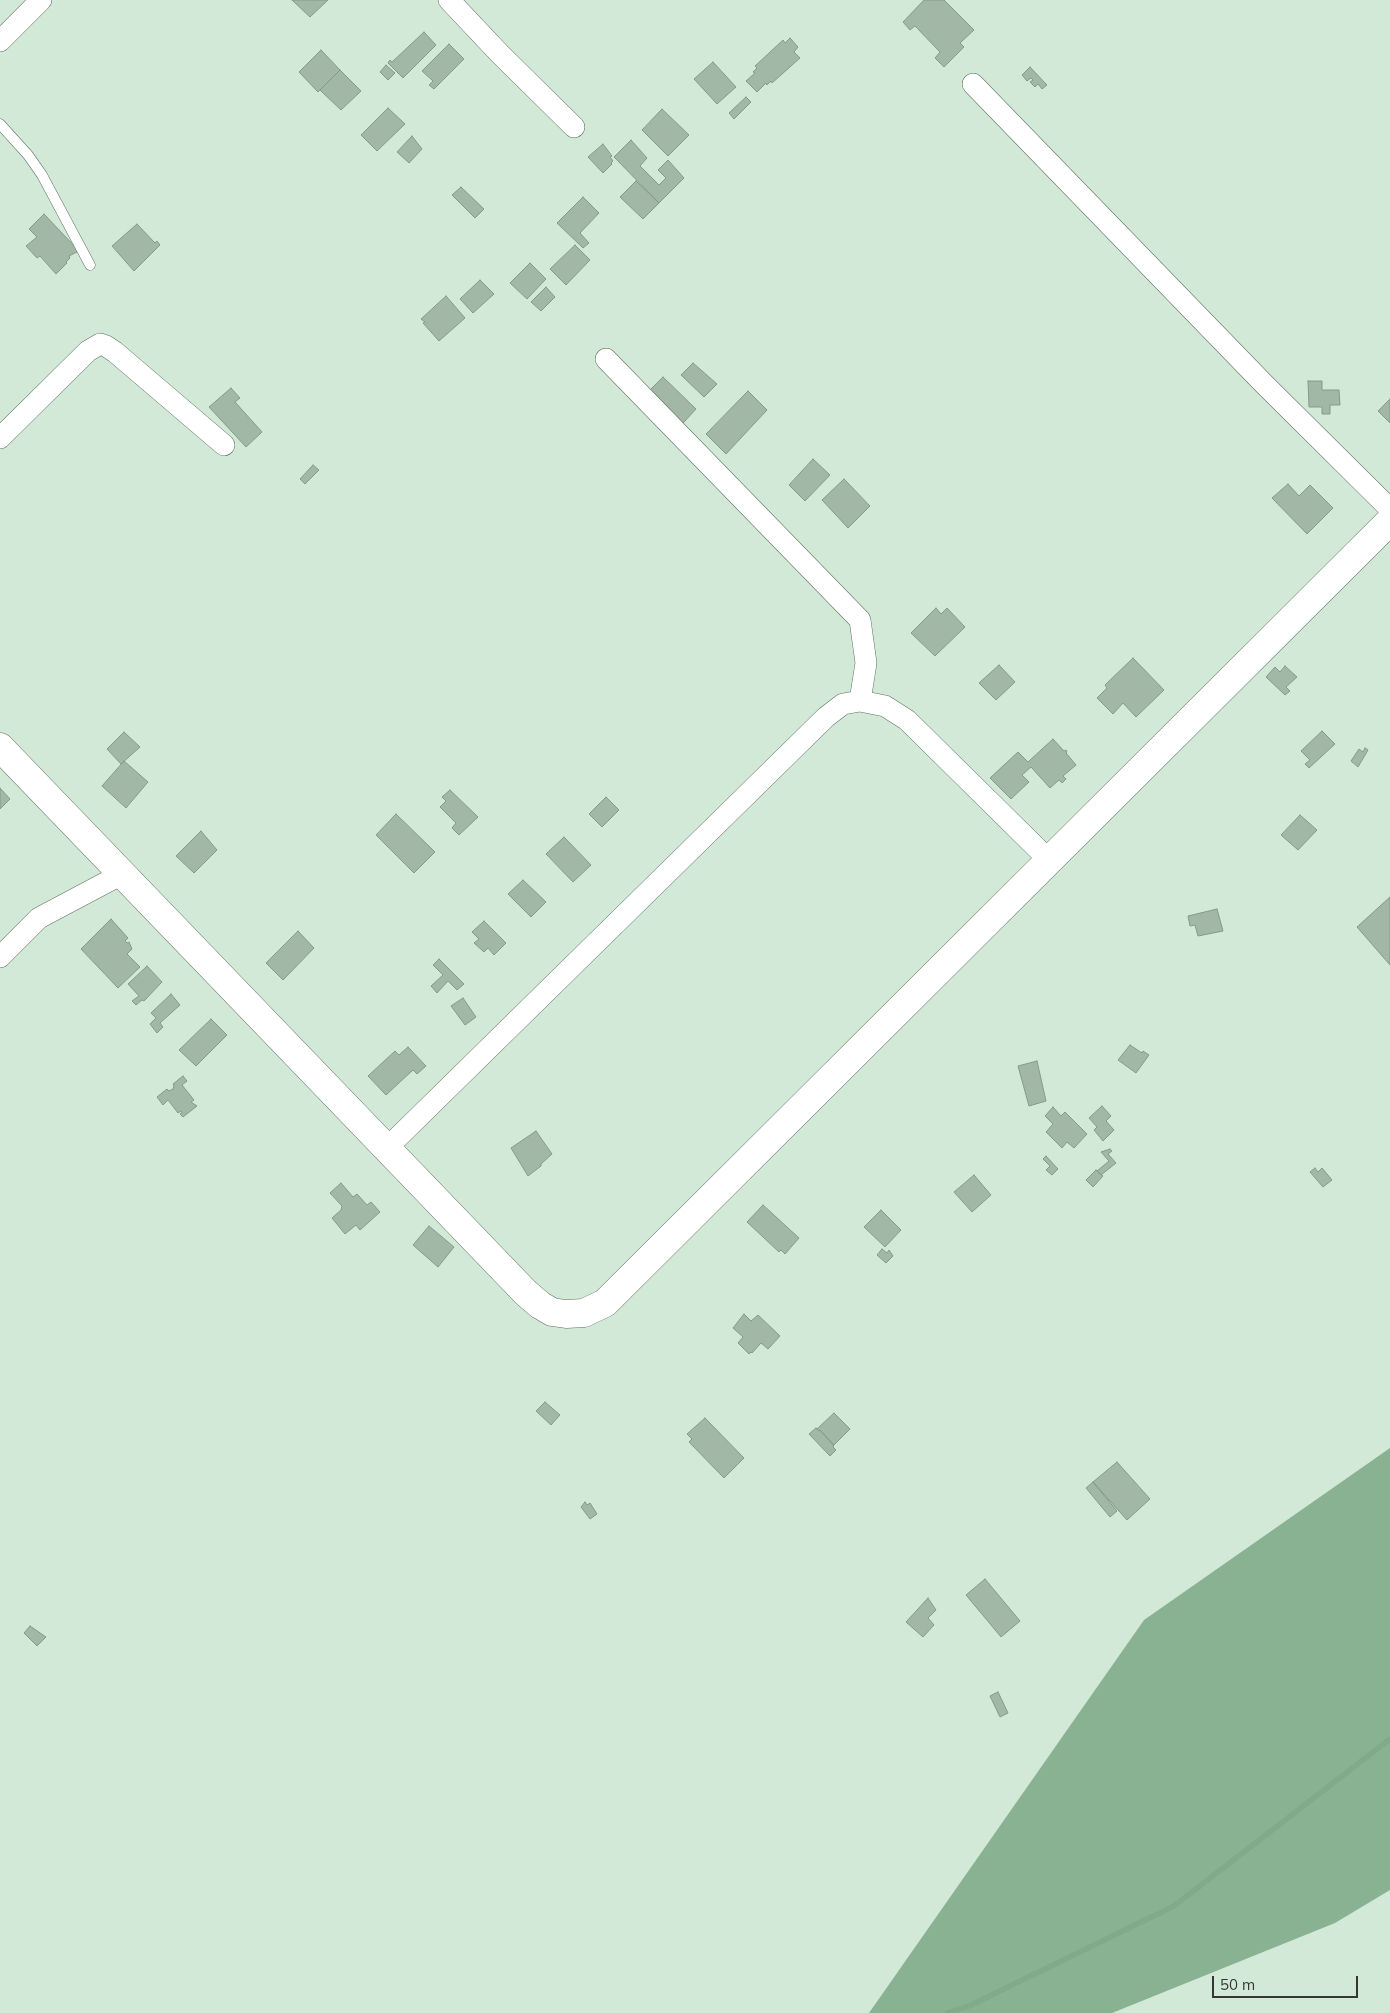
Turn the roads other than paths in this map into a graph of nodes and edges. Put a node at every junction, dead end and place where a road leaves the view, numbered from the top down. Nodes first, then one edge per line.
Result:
1 (41, 0) edge
2 (449, 0) edge
3 (0, 41) edge
4 (973, 84) dead end
5 (0, 124) edge
6 (574, 127) dead end
7 (90, 265) dead end
8 (606, 359) dead end
9 (0, 438) edge
10 (224, 445) dead end
11 (1390, 509) edge
12 (1390, 521) edge
13 (860, 701) junction
14 (0, 747) edge
15 (1050, 861) junction
16 (122, 874) junction
17 (0, 957) edge
18 (386, 1149) junction

1 - 3 street
2 - 6 street
4 - 11 street
5 - 7 lane
8 - 13 street
9 - 10 street
12 - 15 street
13 - 15 street
13 - 18 street
14 - 16 street
15 - 18 street
16 - 17 street
16 - 18 street

